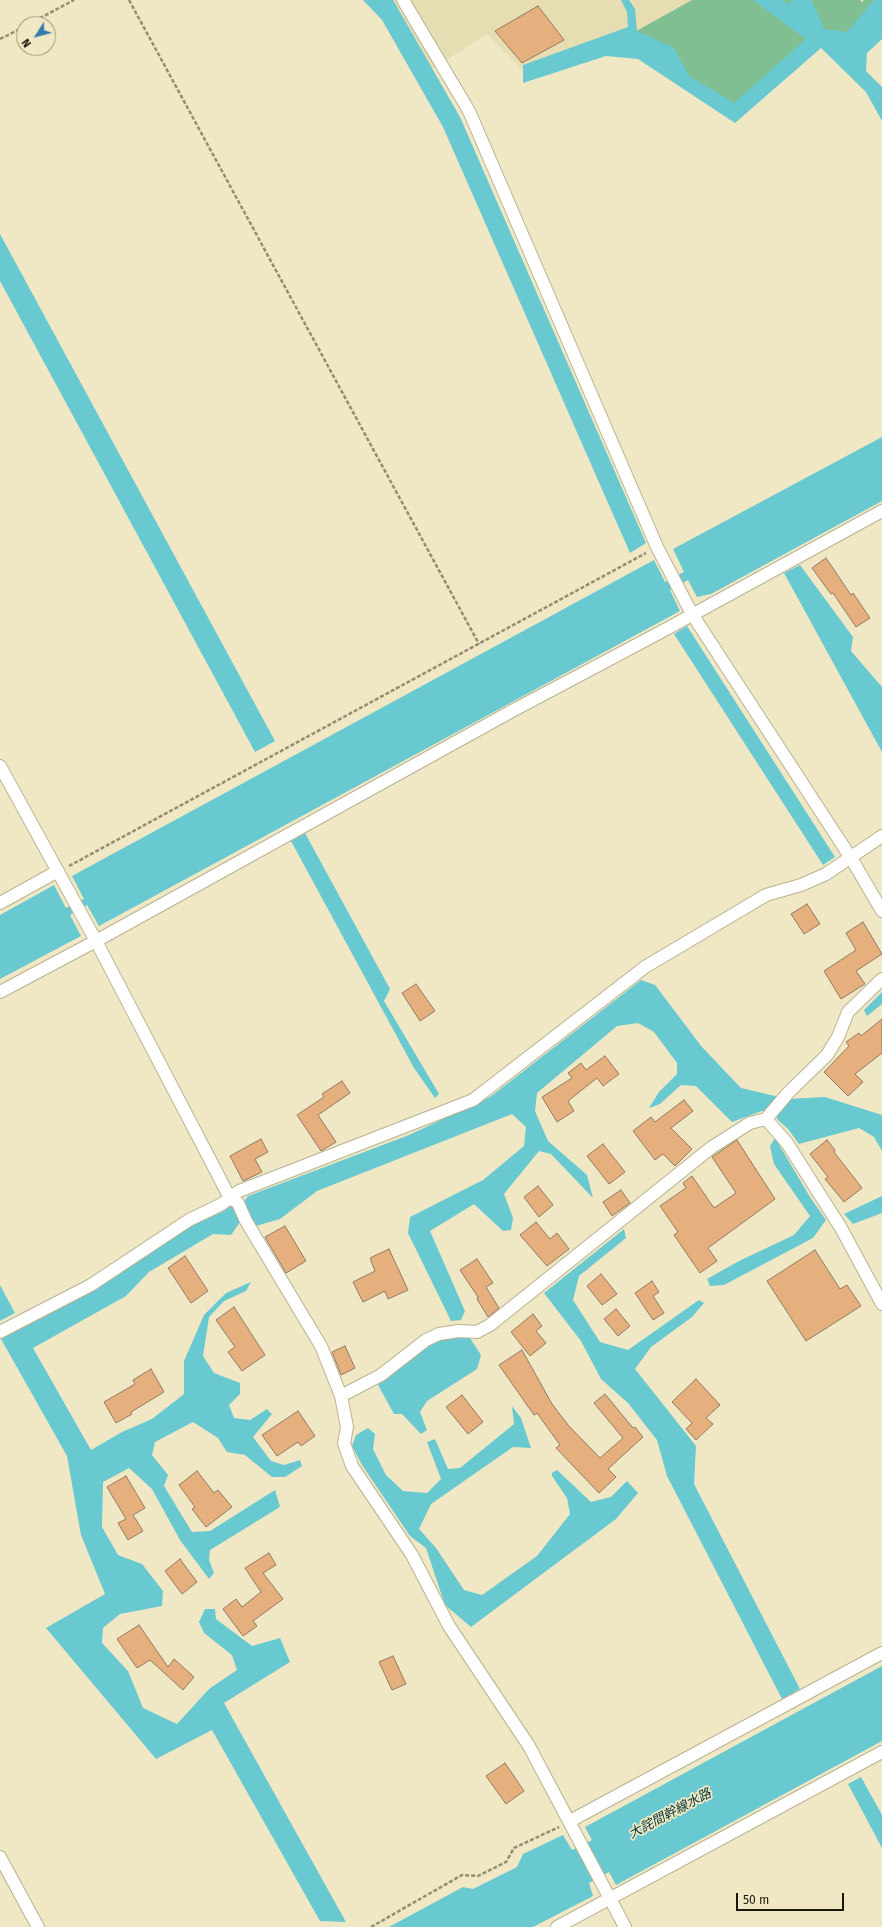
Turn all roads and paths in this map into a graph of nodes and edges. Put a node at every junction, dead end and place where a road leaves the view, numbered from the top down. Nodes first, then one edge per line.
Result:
1 (74, 0) edge
2 (129, 0) edge
3 (403, 0) edge
4 (44, 16) edge
5 (16, 31) edge
6 (0, 39) edge
7 (882, 511) edge
8 (657, 547) junction
9 (692, 614) junction
10 (479, 644) junction
11 (0, 766) edge
12 (882, 836) edge
13 (851, 858) junction
14 (58, 872) junction
15 (0, 902) edge
16 (882, 911) edge
17 (96, 941) junction
18 (882, 979) edge
19 (0, 992) edge
20 (766, 1119) junction
21 (234, 1200) junction
22 (882, 1304) edge
23 (0, 1332) edge
24 (341, 1396) junction
25 (882, 1653) edge
26 (882, 1752) edge
27 (570, 1821) junction
28 (0, 1857) edge
29 (610, 1898) junction
30 (38, 1927) edge
31 (371, 1927) edge
32 (557, 1927) edge
33 (625, 1927) edge

1 - 4 path
2 - 10 path
3 - 8 street
5 - 6 path
7 - 9 street
8 - 9 street
8 - 10 path
9 - 13 street
9 - 17 street
10 - 14 path
11 - 14 street
12 - 13 street
13 - 16 street
13 - 21 street
14 - 15 street
14 - 17 street
17 - 19 street
17 - 21 street
18 - 20 street
20 - 22 street
20 - 24 street
21 - 23 street
21 - 24 street
24 - 27 street
25 - 27 street
26 - 29 street
27 - 29 street
27 - 31 path
28 - 30 street
29 - 32 street
29 - 33 street

